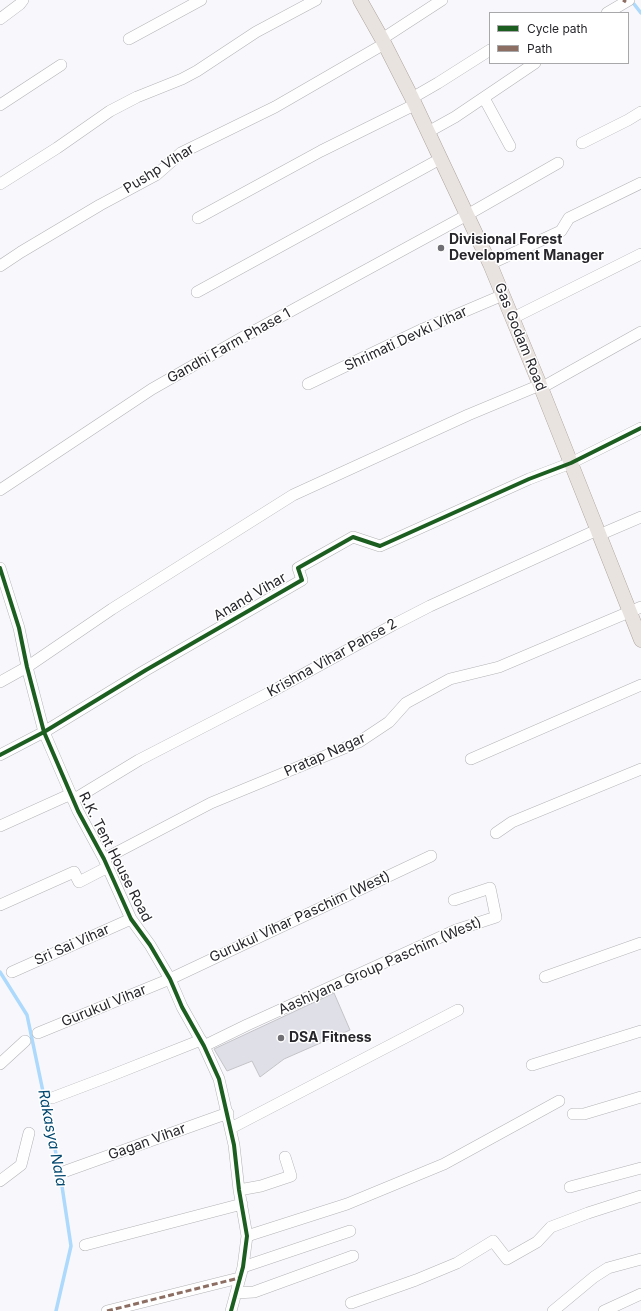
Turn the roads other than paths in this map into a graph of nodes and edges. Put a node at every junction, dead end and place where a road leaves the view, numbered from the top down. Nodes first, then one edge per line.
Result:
1 (23, 0) edge
2 (201, 0) edge
3 (316, 0) edge
4 (360, 0) edge
5 (442, 0) edge
6 (626, 1) edge
7 (609, 12) edge
8 (0, 19) edge
9 (129, 40) dead end
10 (383, 41) junction
11 (489, 51) edge
12 (534, 64) edge
13 (61, 65) dead end
14 (484, 98) junction
15 (413, 102) junction
16 (0, 105) edge
17 (641, 112) edge
18 (428, 132) junction
19 (582, 143) dead end
20 (510, 146) dead end
21 (440, 159) junction
22 (558, 163) dead end
23 (641, 183) edge
24 (0, 184) edge
25 (467, 215) junction
26 (198, 218) dead end
27 (641, 254) edge
28 (490, 264) junction
29 (0, 266) edge
30 (197, 292) dead end
31 (504, 295) junction
32 (513, 318) junction
33 (641, 332) edge
34 (308, 384) dead end
35 (541, 386) junction
36 (641, 428) edge
37 (571, 463) junction
38 (0, 490) edge
39 (641, 517) edge
40 (598, 533) junction
41 (0, 568) edge
42 (635, 609) edge
43 (641, 640) edge
44 (27, 667) junction
45 (0, 682) edge
46 (641, 685) edge
47 (44, 732) junction
48 (0, 755) edge
49 (471, 759) dead end
50 (641, 769) edge
51 (72, 797) junction
52 (0, 826) edge
53 (496, 833) dead end
54 (431, 856) dead end
55 (106, 863) junction
56 (454, 900) dead end
57 (0, 906) edge
58 (132, 919) junction
59 (641, 943) edge
60 (12, 972) dead end
61 (545, 977) dead end
62 (170, 979) junction
63 (458, 1010) dead end
64 (641, 1031) edge
65 (38, 1033) dead end
66 (25, 1041) dead end
67 (202, 1043) junction
68 (0, 1064) edge
69 (532, 1065) dead end
70 (641, 1097) edge
71 (52, 1098) dead end
72 (559, 1101) dead end
73 (228, 1112) junction
74 (573, 1114) dead end
75 (231, 1128) junction
76 (29, 1133) dead end
77 (285, 1157) dead end
78 (641, 1168) edge
79 (66, 1171) dead end
80 (0, 1181) edge
81 (570, 1187) dead end
82 (239, 1190) junction
83 (641, 1196) edge
84 (242, 1204) junction
85 (350, 1231) dead end
86 (247, 1236) junction
87 (85, 1245) dead end
88 (353, 1256) dead end
89 (641, 1259) edge
90 (242, 1267) junction
91 (239, 1278) junction
92 (236, 1293) junction
93 (641, 1294) edge
94 (351, 1303) dead end
95 (107, 1311) edge
96 (231, 1311) edge
97 (553, 1311) edge
98 (604, 1311) edge

1 - 8 street
2 - 9 street
3 - 24 street
4 - 10 main road, Gas Godam Road
5 - 10 street, Pushp Vihar
6 - 7 street
10 - 15 main road, Gas Godam Road
10 - 29 street, Pushp Vihar
11 - 15 street
12 - 14 street
13 - 16 street
14 - 18 street
14 - 20 street
15 - 18 main road, Gas Godam Road
15 - 26 street
17 - 19 street
18 - 21 main road, Gas Godam Road
21 - 25 main road, Gas Godam Road
21 - 30 street
22 - 25 street, Gandhi Farm Phase 1
23 - 28 street
25 - 28 main road, Gas Godam Road
25 - 38 street, Gandhi Farm Phase 1
27 - 32 street
28 - 31 main road, Gas Godam Road
31 - 32 main road, Gas Godam Road
31 - 34 street, Shrimati Devki Vihar
32 - 35 main road, Gas Godam Road
33 - 35 street
35 - 37 main road, Gas Godam Road
35 - 44 street
36 - 37 street
37 - 40 main road, Gas Godam Road
37 - 47 street, Anand Vihar
39 - 40 street, Krishna Vihar Pahse 2
40 - 42 main road, Gas Godam Road
40 - 51 street, Krishna Vihar Pahse 2
41 - 44 street, R.K. Tent House Road
42 - 43 main road, Gas Godam Road
42 - 55 street, Pratap Nagar
44 - 45 street
44 - 47 street, R.K. Tent House Road
46 - 49 street
47 - 48 street
47 - 51 street, R.K. Tent House Road
50 - 53 street
51 - 52 street, Krishna Vihar Pahse 2
51 - 55 street, R.K. Tent House Road
54 - 62 street, Gurukul Vihar Paschim (West)
55 - 57 street, Pratap Nagar
55 - 58 street, R.K. Tent House Road
56 - 67 street, Aashiyana Group Paschim (West)
58 - 60 street, Sri Sai Vihar
58 - 62 street, R.K. Tent House Road
59 - 61 street
62 - 65 street, Gurukul Vihar
62 - 67 street, R.K. Tent House Road
63 - 75 street
64 - 69 street
66 - 68 street
67 - 71 street
67 - 73 street, R.K. Tent House Road
70 - 74 street
72 - 86 street
73 - 75 street, R.K. Tent House Road
73 - 79 street, Gagan Vihar
75 - 82 street, R.K. Tent House Road
76 - 80 street
77 - 82 street
78 - 81 street
82 - 84 street, R.K. Tent House Road
83 - 94 street
84 - 86 street, R.K. Tent House Road
84 - 87 street
85 - 90 street
86 - 90 street, R.K. Tent House Road
88 - 92 street
89 - 97 street
90 - 91 street, R.K. Tent House Road
91 - 92 street, R.K. Tent House Road
91 - 95 street
92 - 96 street, R.K. Tent House Road
93 - 98 street

